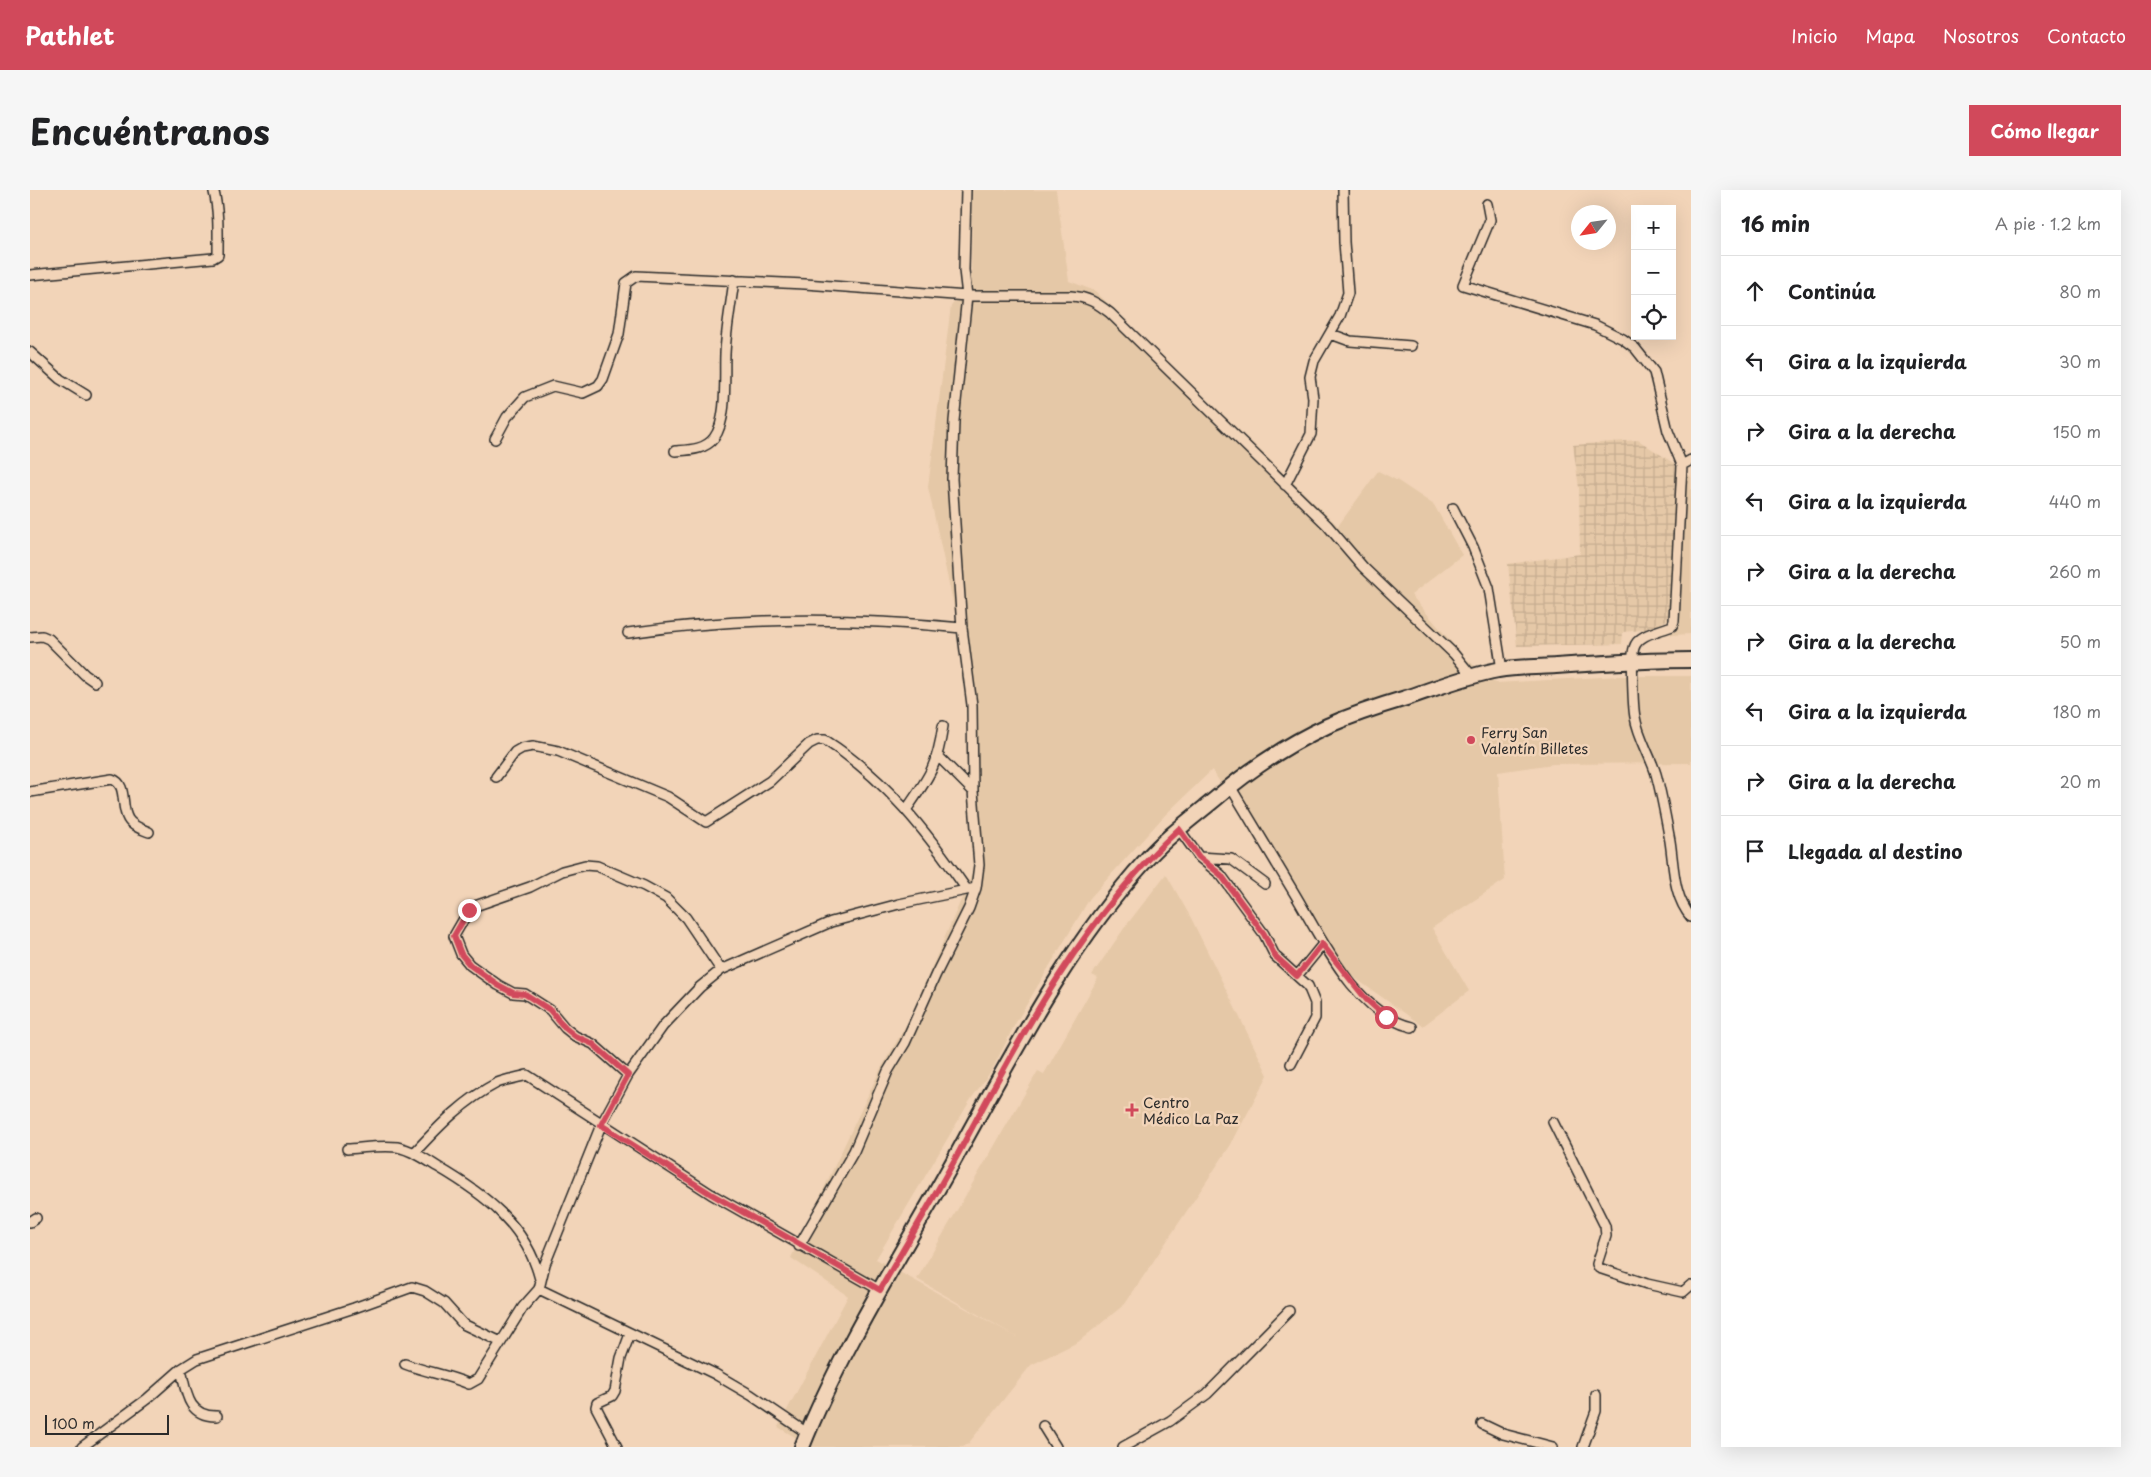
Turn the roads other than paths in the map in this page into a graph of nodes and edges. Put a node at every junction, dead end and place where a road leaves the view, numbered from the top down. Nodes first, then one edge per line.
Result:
1 (966, 190) edge
2 (1343, 190) edge
3 (214, 192) dead end
4 (1487, 204) dead end
5 (30, 275) edge
6 (734, 280) junction
7 (967, 296) junction
8 (1331, 334) junction
9 (1411, 346) dead end
10 (30, 352) edge
11 (86, 395) dead end
12 (495, 439) dead end
13 (675, 451) dead end
14 (1687, 462) edge
15 (1286, 485) junction
16 (1453, 508) dead end
17 (962, 628) junction
18 (628, 633) dead end
19 (30, 637) edge
20 (1633, 660) junction
21 (1691, 660) edge
22 (1502, 670) junction
23 (1472, 676) junction
24 (95, 682) dead end
25 (943, 726) dead end
26 (938, 756) junction
27 (496, 777) dead end
28 (1230, 786) junction
29 (974, 791) junction
30 (30, 792) edge
31 (906, 810) junction
32 (1179, 829) junction
33 (149, 832) dead end
34 (1199, 857) junction
35 (1265, 884) dead end
36 (972, 889) junction
37 (1691, 917) edge
38 (1322, 944) junction
39 (721, 970) junction
40 (1297, 976) junction
41 (1412, 1027) dead end
42 (1291, 1064) dead end
43 (628, 1075) junction
44 (1553, 1122) dead end
45 (601, 1125) junction
46 (347, 1148) dead end
47 (414, 1153) junction
48 (800, 1246) junction
49 (540, 1285) junction
50 (1691, 1285) edge
51 (880, 1290) junction
52 (1289, 1311) dead end
53 (630, 1334) junction
54 (500, 1342) junction
55 (405, 1364) dead end
56 (181, 1369) junction
57 (1596, 1395) dead end
58 (217, 1416) dead end
59 (1482, 1424) dead end
60 (1043, 1426) dead end
61 (807, 1433) junction
62 (82, 1447) edge
63 (617, 1447) edge
64 (802, 1447) edge
65 (1056, 1447) edge
66 (1123, 1447) edge
67 (1553, 1447) edge
68 (1583, 1447) edge

1 - 7 street
2 - 8 street
3 - 5 street
4 - 14 street
6 - 7 street
6 - 12 street
6 - 13 street
7 - 15 street
7 - 17 street
8 - 9 street
8 - 15 street
10 - 11 street
14 - 20 street
15 - 23 street
16 - 22 street
17 - 18 street
17 - 29 street
19 - 24 street
20 - 21 main road
20 - 22 main road
20 - 37 street
22 - 23 main road
23 - 28 main road
25 - 26 street
26 - 29 street
26 - 31 street
27 - 31 street
28 - 32 main road
28 - 38 street
29 - 36 street
30 - 33 street
31 - 36 street
32 - 34 street
32 - 51 main road
34 - 35 street
34 - 40 street
36 - 39 street
36 - 48 street
38 - 40 street
38 - 41 street
39 - 43 street
39 - 43 street
40 - 42 street
43 - 45 street
44 - 50 street
45 - 47 street
45 - 48 street
45 - 49 street
46 - 47 street
47 - 49 street
48 - 51 street
49 - 53 street
49 - 54 street
51 - 61 main road
52 - 66 street
53 - 61 street
53 - 63 street
54 - 55 street
54 - 56 street
56 - 58 street
56 - 62 street
57 - 68 street
59 - 67 street
60 - 65 street
61 - 64 main road

